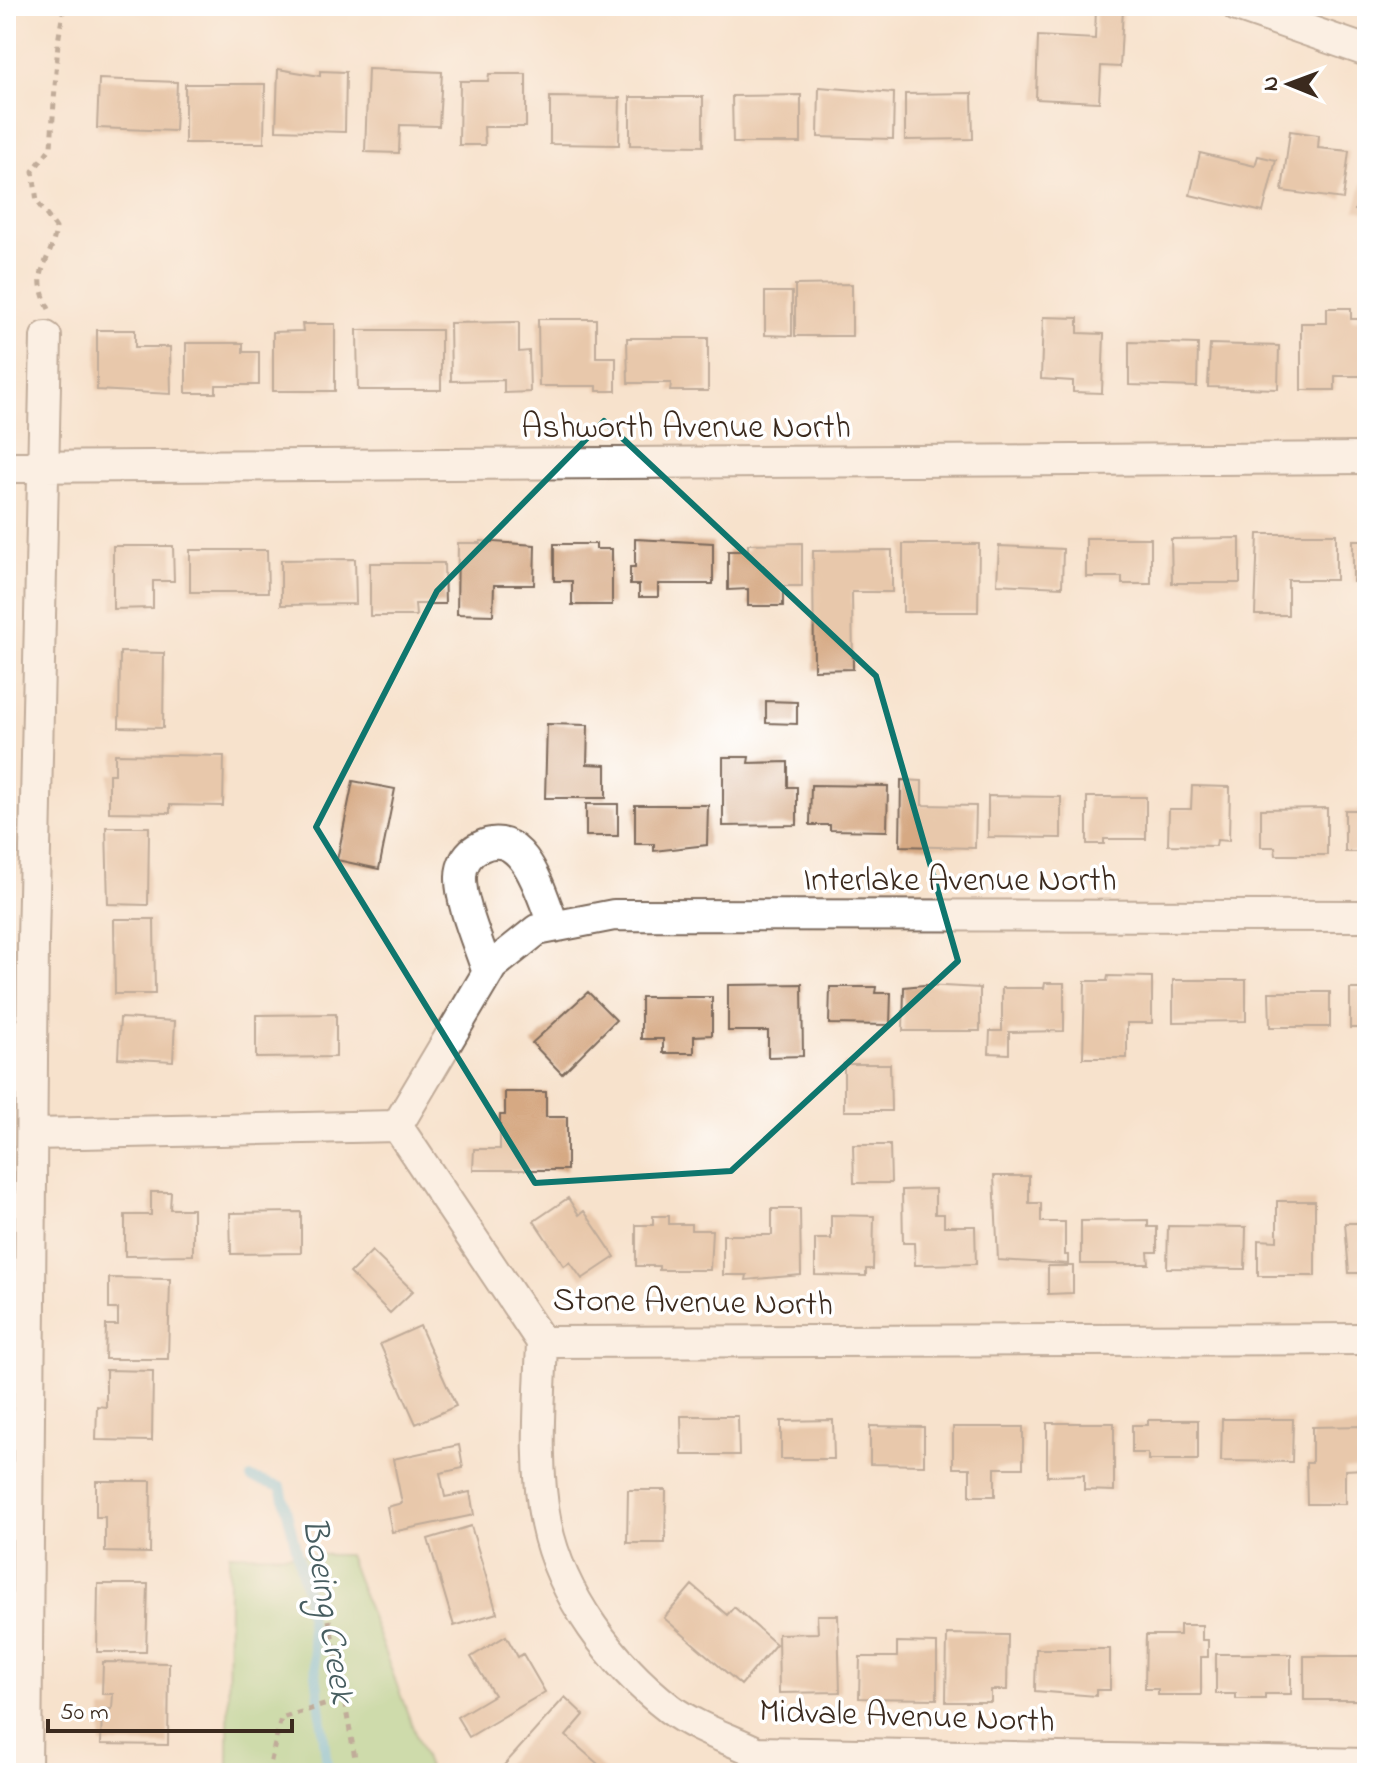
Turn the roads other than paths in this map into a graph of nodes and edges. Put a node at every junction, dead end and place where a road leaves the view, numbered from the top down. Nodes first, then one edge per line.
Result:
1 (1237, 6) edge
2 (1367, 51) edge
3 (46, 337) road end
4 (1367, 458) edge
5 (6, 467) edge
6 (44, 468) junction
7 (1367, 916) edge
8 (554, 926) junction
9 (488, 973) junction
10 (397, 1126) junction
11 (33, 1134) junction
12 (1367, 1339) edge
13 (542, 1342) junction
14 (17, 1451) edge
15 (1367, 1764) edge
16 (26, 1773) edge

1 - 2 street
3 - 6 street
4 - 6 street, Ashworth Avenue North
5 - 6 street, Ashworth Avenue North
6 - 11 street
7 - 8 street, Interlake Avenue North
8 - 9 street, Interlake Avenue North
8 - 9 street
9 - 10 street, Interlake Avenue North
10 - 11 street
10 - 13 street, Stone Avenue North
11 - 14 street
12 - 13 street, Stone Avenue North
13 - 15 street, Midvale Avenue North
14 - 16 street

